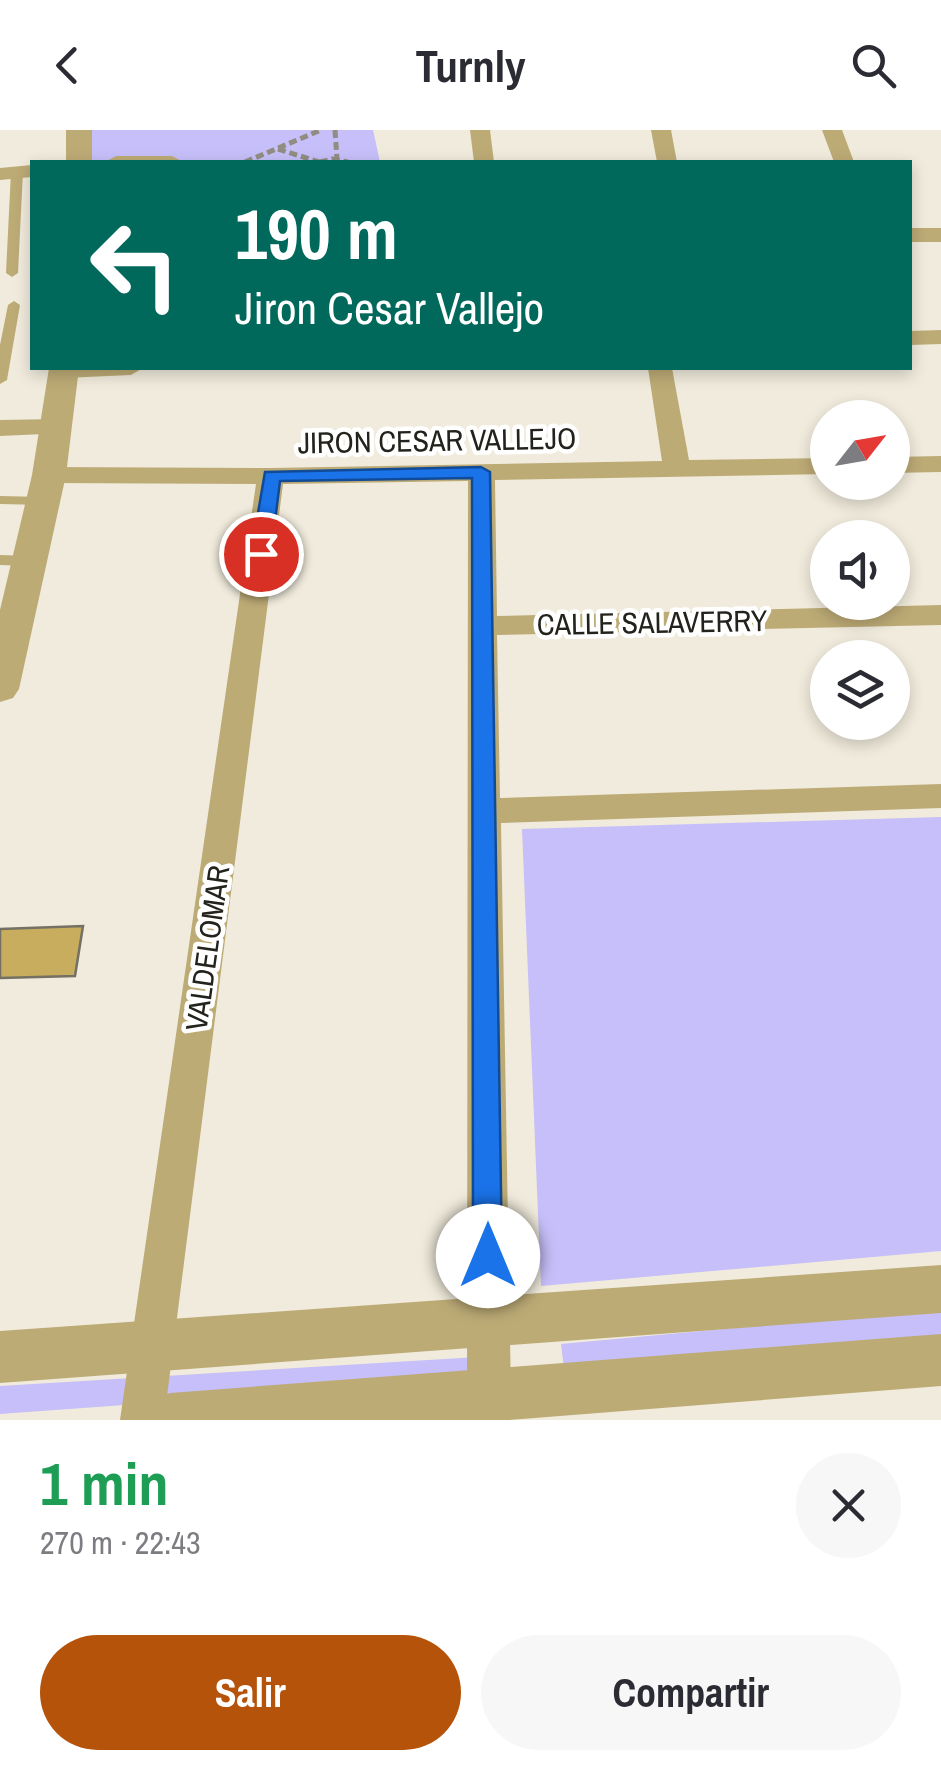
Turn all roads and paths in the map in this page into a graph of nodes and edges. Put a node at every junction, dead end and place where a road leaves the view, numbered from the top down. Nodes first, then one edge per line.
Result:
1 (79, 130) edge
2 (321, 130) edge
3 (335, 130) edge
4 (480, 130) edge
5 (661, 130) edge
6 (832, 130) edge
7 (276, 149) junction
8 (337, 159) junction
9 (78, 160) edge
10 (250, 160) edge
11 (313, 160) edge
12 (331, 160) edge
13 (341, 160) edge
14 (484, 160) edge
15 (667, 160) edge
16 (843, 160) edge
17 (17, 172) edge
18 (16, 198) junction
19 (0, 199) edge
20 (941, 235) edge
21 (912, 236) edge
22 (12, 273) dead end
23 (14, 305) dead end
24 (912, 335) edge
25 (941, 337) edge
26 (64, 370) edge
27 (660, 370) edge
28 (0, 380) edge
29 (58, 427) junction
30 (0, 428) edge
31 (910, 464) edge
32 (941, 464) edge
33 (810, 466) edge
34 (677, 468) junction
35 (481, 472) junction
36 (272, 476) junction
37 (46, 488) junction
38 (0, 500) edge
39 (14, 561) edge
40 (941, 615) edge
41 (482, 626) junction
42 (0, 689) edge
43 (941, 796) edge
44 (484, 811) junction
45 (941, 1289) edge
46 (488, 1321) junction
47 (154, 1346) junction
48 (0, 1356) edge
49 (941, 1360) edge
50 (488, 1396) junction
51 (240, 1418) edge
52 (142, 1420) edge
53 (170, 1420) edge

1 - 9 street
2 - 7 path
3 - 8 path
4 - 14 street
5 - 15 street
6 - 16 street
7 - 10 path
7 - 11 path
8 - 12 path
8 - 13 path
17 - 18 lane
18 - 19 lane
18 - 22 lane
20 - 21 street
23 - 28 lane
24 - 25 street
26 - 29 street
27 - 34 street
29 - 30 street
29 - 37 street
31 - 32 street
33 - 34 street, JIRON CESAR VALLEJO
34 - 35 street, JIRON CESAR VALLEJO
35 - 36 street, JIRON CESAR VALLEJO
35 - 41 street
36 - 37 street, JIRON CESAR VALLEJO
36 - 47 street, VALDELOMAR
37 - 38 lane
37 - 39 street
39 - 42 street
40 - 41 street, CALLE SALAVERRY
41 - 44 street
43 - 44 street
44 - 46 street
45 - 46 street
46 - 47 street
46 - 50 street
47 - 48 street
47 - 52 street, VALDELOMAR
49 - 50 street
50 - 51 street
51 - 53 street

